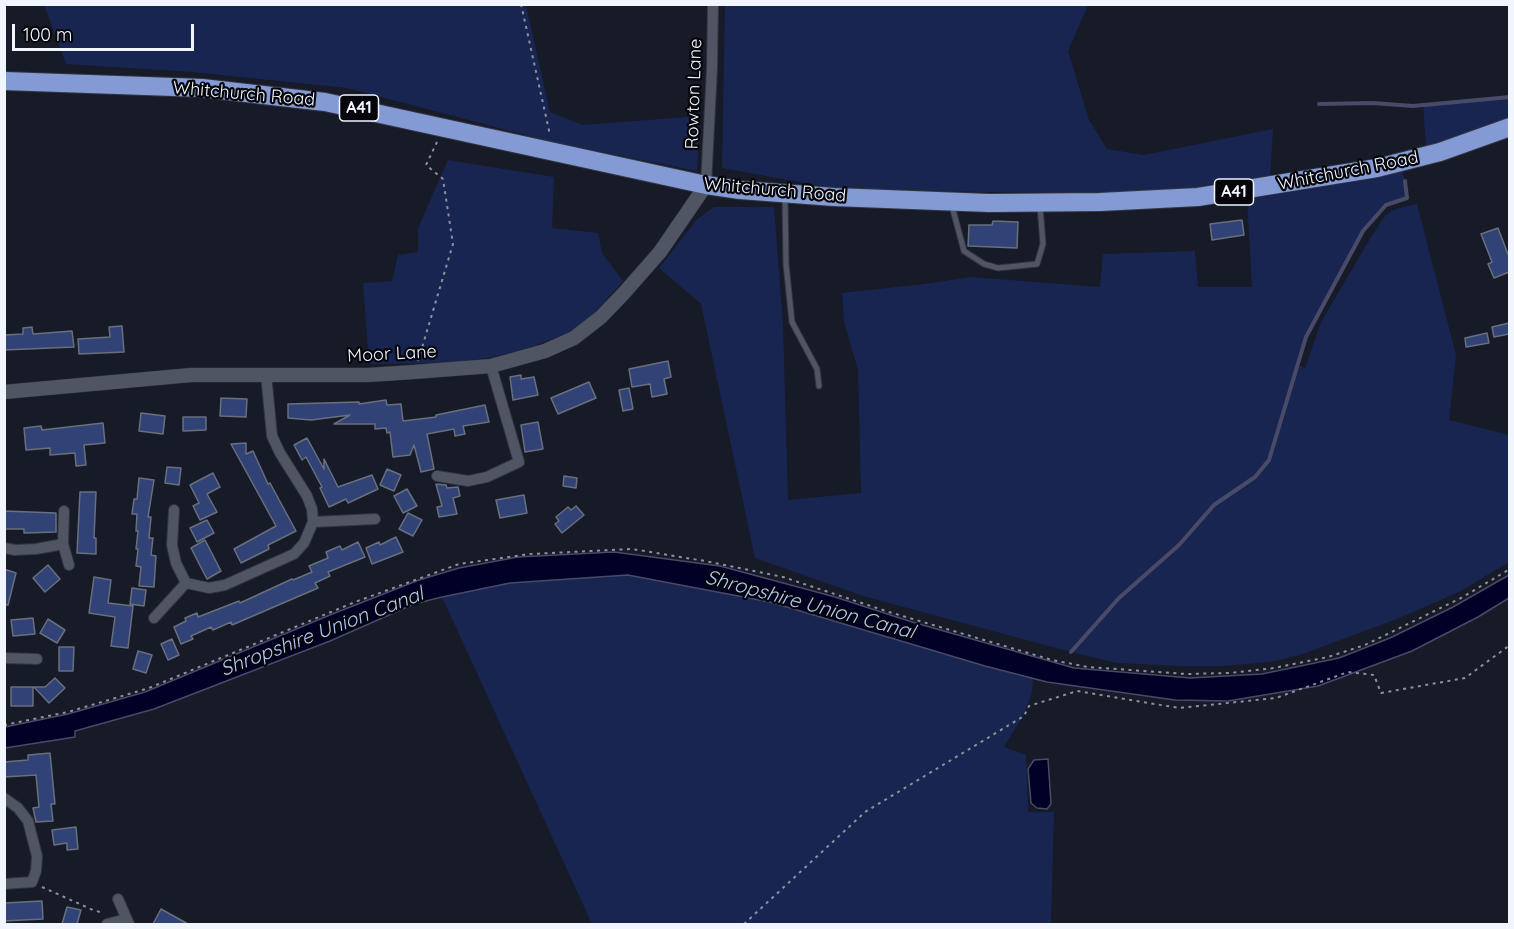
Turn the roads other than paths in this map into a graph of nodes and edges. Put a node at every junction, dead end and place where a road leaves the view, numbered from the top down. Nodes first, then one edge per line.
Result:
1 (713, 4) edge
2 (4, 81) edge
3 (1509, 127) edge
4 (706, 185) junction
5 (785, 193) junction
6 (951, 201) junction
7 (1040, 202) junction
8 (491, 366) junction
9 (266, 374) junction
10 (819, 386) dead end
11 (4, 392) edge
12 (437, 476) dead end
13 (174, 510) dead end
14 (64, 511) dead end
15 (375, 519) dead end
16 (313, 522) junction
17 (63, 544) junction
18 (4, 548) edge
19 (69, 566) dead end
20 (186, 583) junction
21 (154, 618) dead end
22 (4, 658) edge
23 (37, 659) dead end
24 (4, 798) edge
25 (4, 884) edge
26 (118, 898) dead end
27 (127, 922) edge
28 (107, 924) edge

1 - 4 street, Rowton Lane
2 - 4 highway, Whitchurch Road / A41
3 - 7 highway, Whitchurch Road / A41
4 - 5 highway, Whitchurch Road / A41
4 - 8 street, Moor Lane
5 - 6 highway, Whitchurch Road / A41
5 - 10 lane
6 - 7 highway, Whitchurch Road / A41
6 - 7 lane
8 - 9 street, Moor Lane
8 - 12 street
9 - 11 street, Moor Lane
9 - 16 street
13 - 20 street
14 - 17 street
15 - 16 street
16 - 20 street
17 - 18 street
17 - 19 street
20 - 21 street
22 - 23 street
24 - 25 street
26 - 27 street
27 - 28 street

